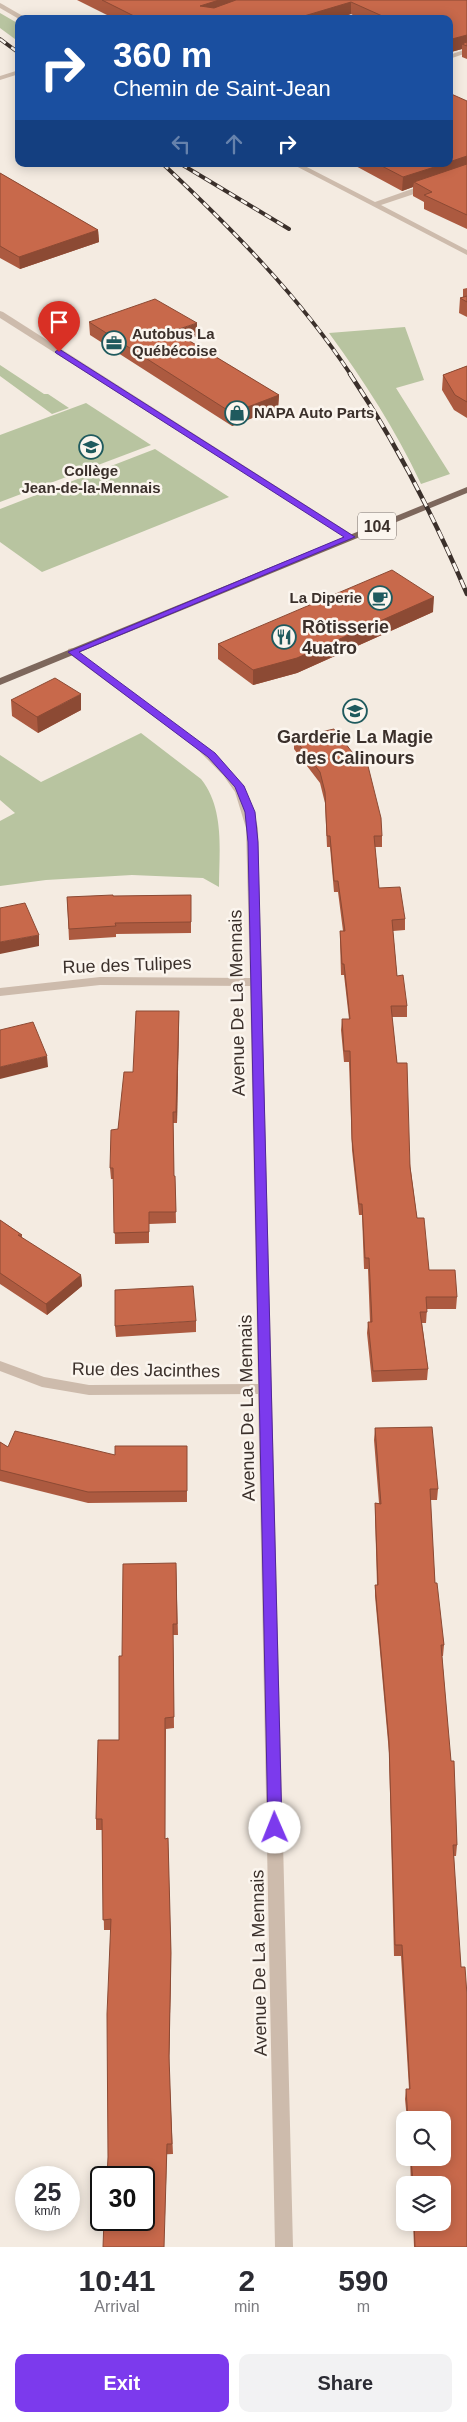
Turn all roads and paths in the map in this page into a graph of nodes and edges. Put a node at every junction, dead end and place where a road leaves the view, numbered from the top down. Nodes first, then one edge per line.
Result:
1 (0, 5) edge
2 (18, 15) edge
3 (467, 51) edge
4 (453, 56) edge
5 (15, 73) edge
6 (0, 78) edge
7 (302, 167) edge
8 (442, 181) edge
9 (375, 205) junction
10 (467, 253) edge
11 (0, 314) edge
12 (467, 490) edge
13 (351, 537) junction
14 (72, 652) junction
15 (0, 682) edge
16 (255, 982) junction
17 (0, 992) edge
18 (0, 1366) edge
19 (266, 1389) junction
20 (284, 2247) edge

1 - 2 street
3 - 4 street
5 - 6 street
7 - 9 street
8 - 9 street
9 - 10 street
11 - 13 street
12 - 13 main road, 104
13 - 14 main road, 104
14 - 15 main road, 104
14 - 16 street, Avenue De La Mennais
16 - 17 street, Rue des Tulipes
16 - 19 street, Avenue De La Mennais
18 - 19 street, Rue des Jacinthes
19 - 20 street, Avenue De La Mennais

